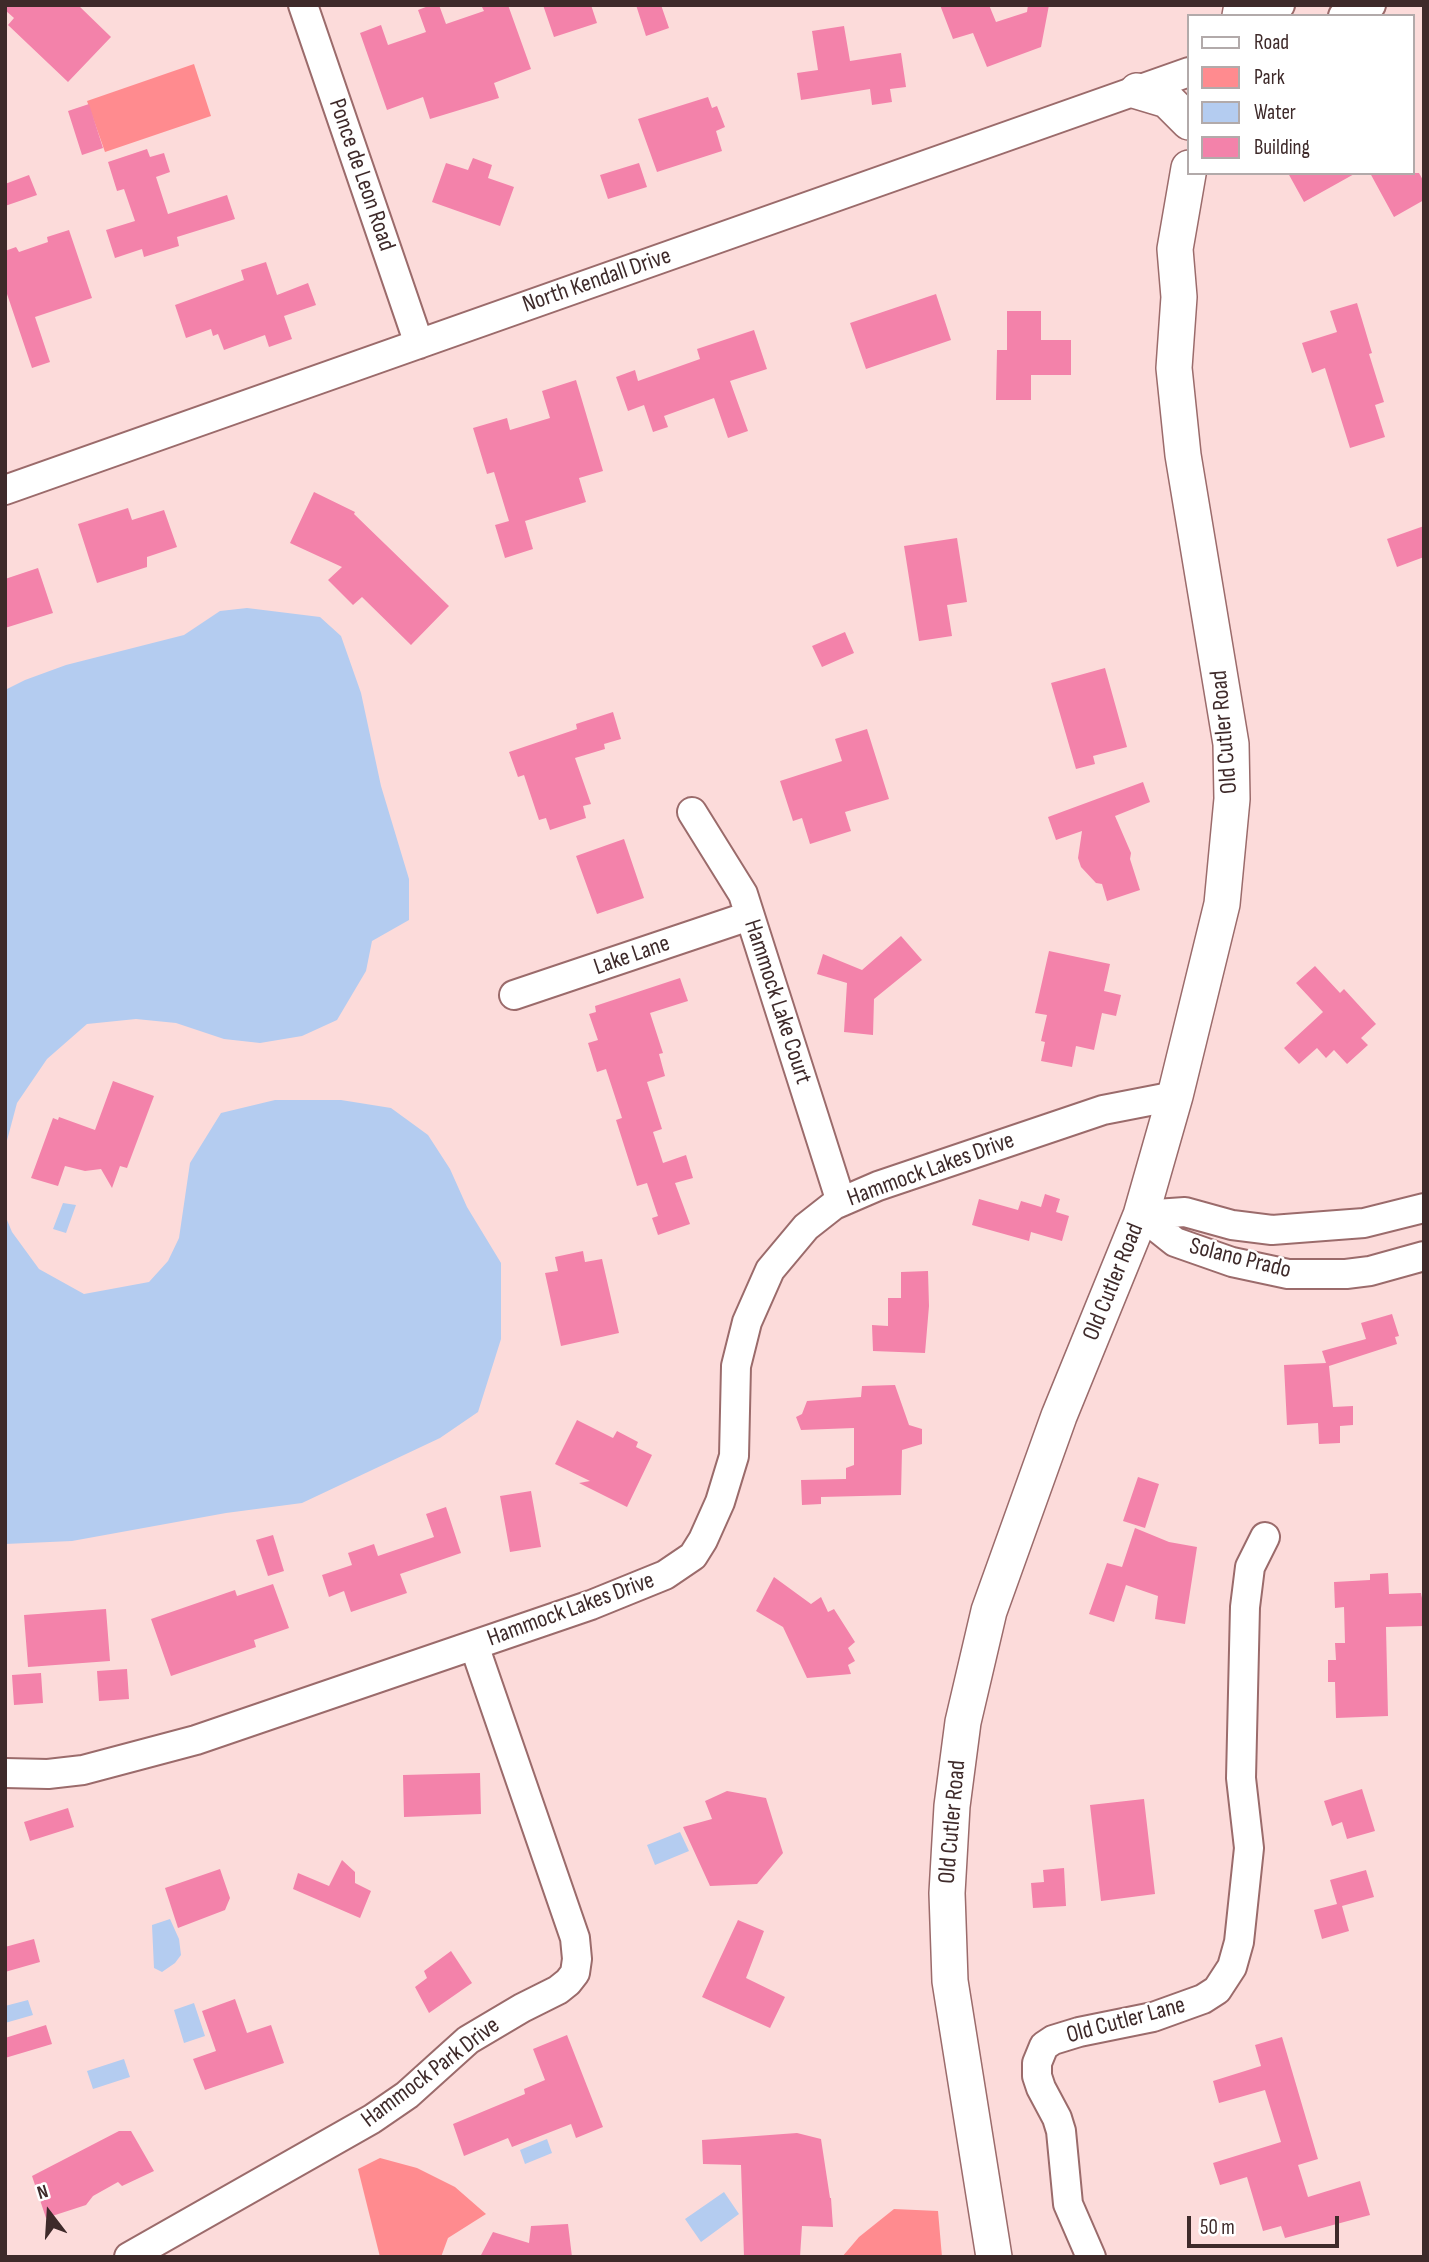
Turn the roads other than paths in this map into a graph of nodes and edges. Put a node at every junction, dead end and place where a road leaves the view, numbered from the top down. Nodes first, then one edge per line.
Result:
1 (303, 5) edge
2 (1280, 5) edge
3 (1371, 5) edge
4 (1262, 14) edge
5 (1348, 14) edge
6 (1188, 72) edge
7 (1137, 90) junction
8 (1188, 121) edge
9 (1188, 174) edge
10 (1212, 175) edge
11 (1179, 298) junction
12 (419, 344) junction
13 (5, 490) edge
14 (692, 812) dead end
15 (749, 916) junction
16 (514, 995) dead end
17 (1175, 1096) junction
18 (841, 1202) junction
19 (1420, 1209) edge
20 (1141, 1215) junction
21 (1424, 1241) edge
22 (1424, 1256) edge
23 (1265, 1536) dead end
24 (474, 1645) junction
25 (5, 1773) edge
26 (129, 2257) edge
27 (995, 2257) edge
28 (1091, 2257) edge

1 - 12 street, Ponce de Leon Road
2 - 4 street
3 - 5 street
6 - 7 street, North Kendall Drive
7 - 8 main road
7 - 12 street, North Kendall Drive
9 - 11 main road, Old Cutler Road
10 - 11 main road, Old Cutler Road
11 - 17 main road, Old Cutler Road
12 - 13 street, North Kendall Drive
14 - 15 street, Hammock Lake Court
15 - 16 street, Lake Lane
15 - 18 street, Hammock Lake Court
17 - 18 street, Hammock Lakes Drive
17 - 20 main road, Old Cutler Road
18 - 24 street, Hammock Lakes Drive
19 - 20 street, Solano Prado
19 - 21 street
20 - 22 street, Solano Prado
20 - 27 main road, Old Cutler Road
23 - 28 street, Old Cutler Lane
24 - 25 street, Hammock Lakes Drive
24 - 26 street, Hammock Park Drive

